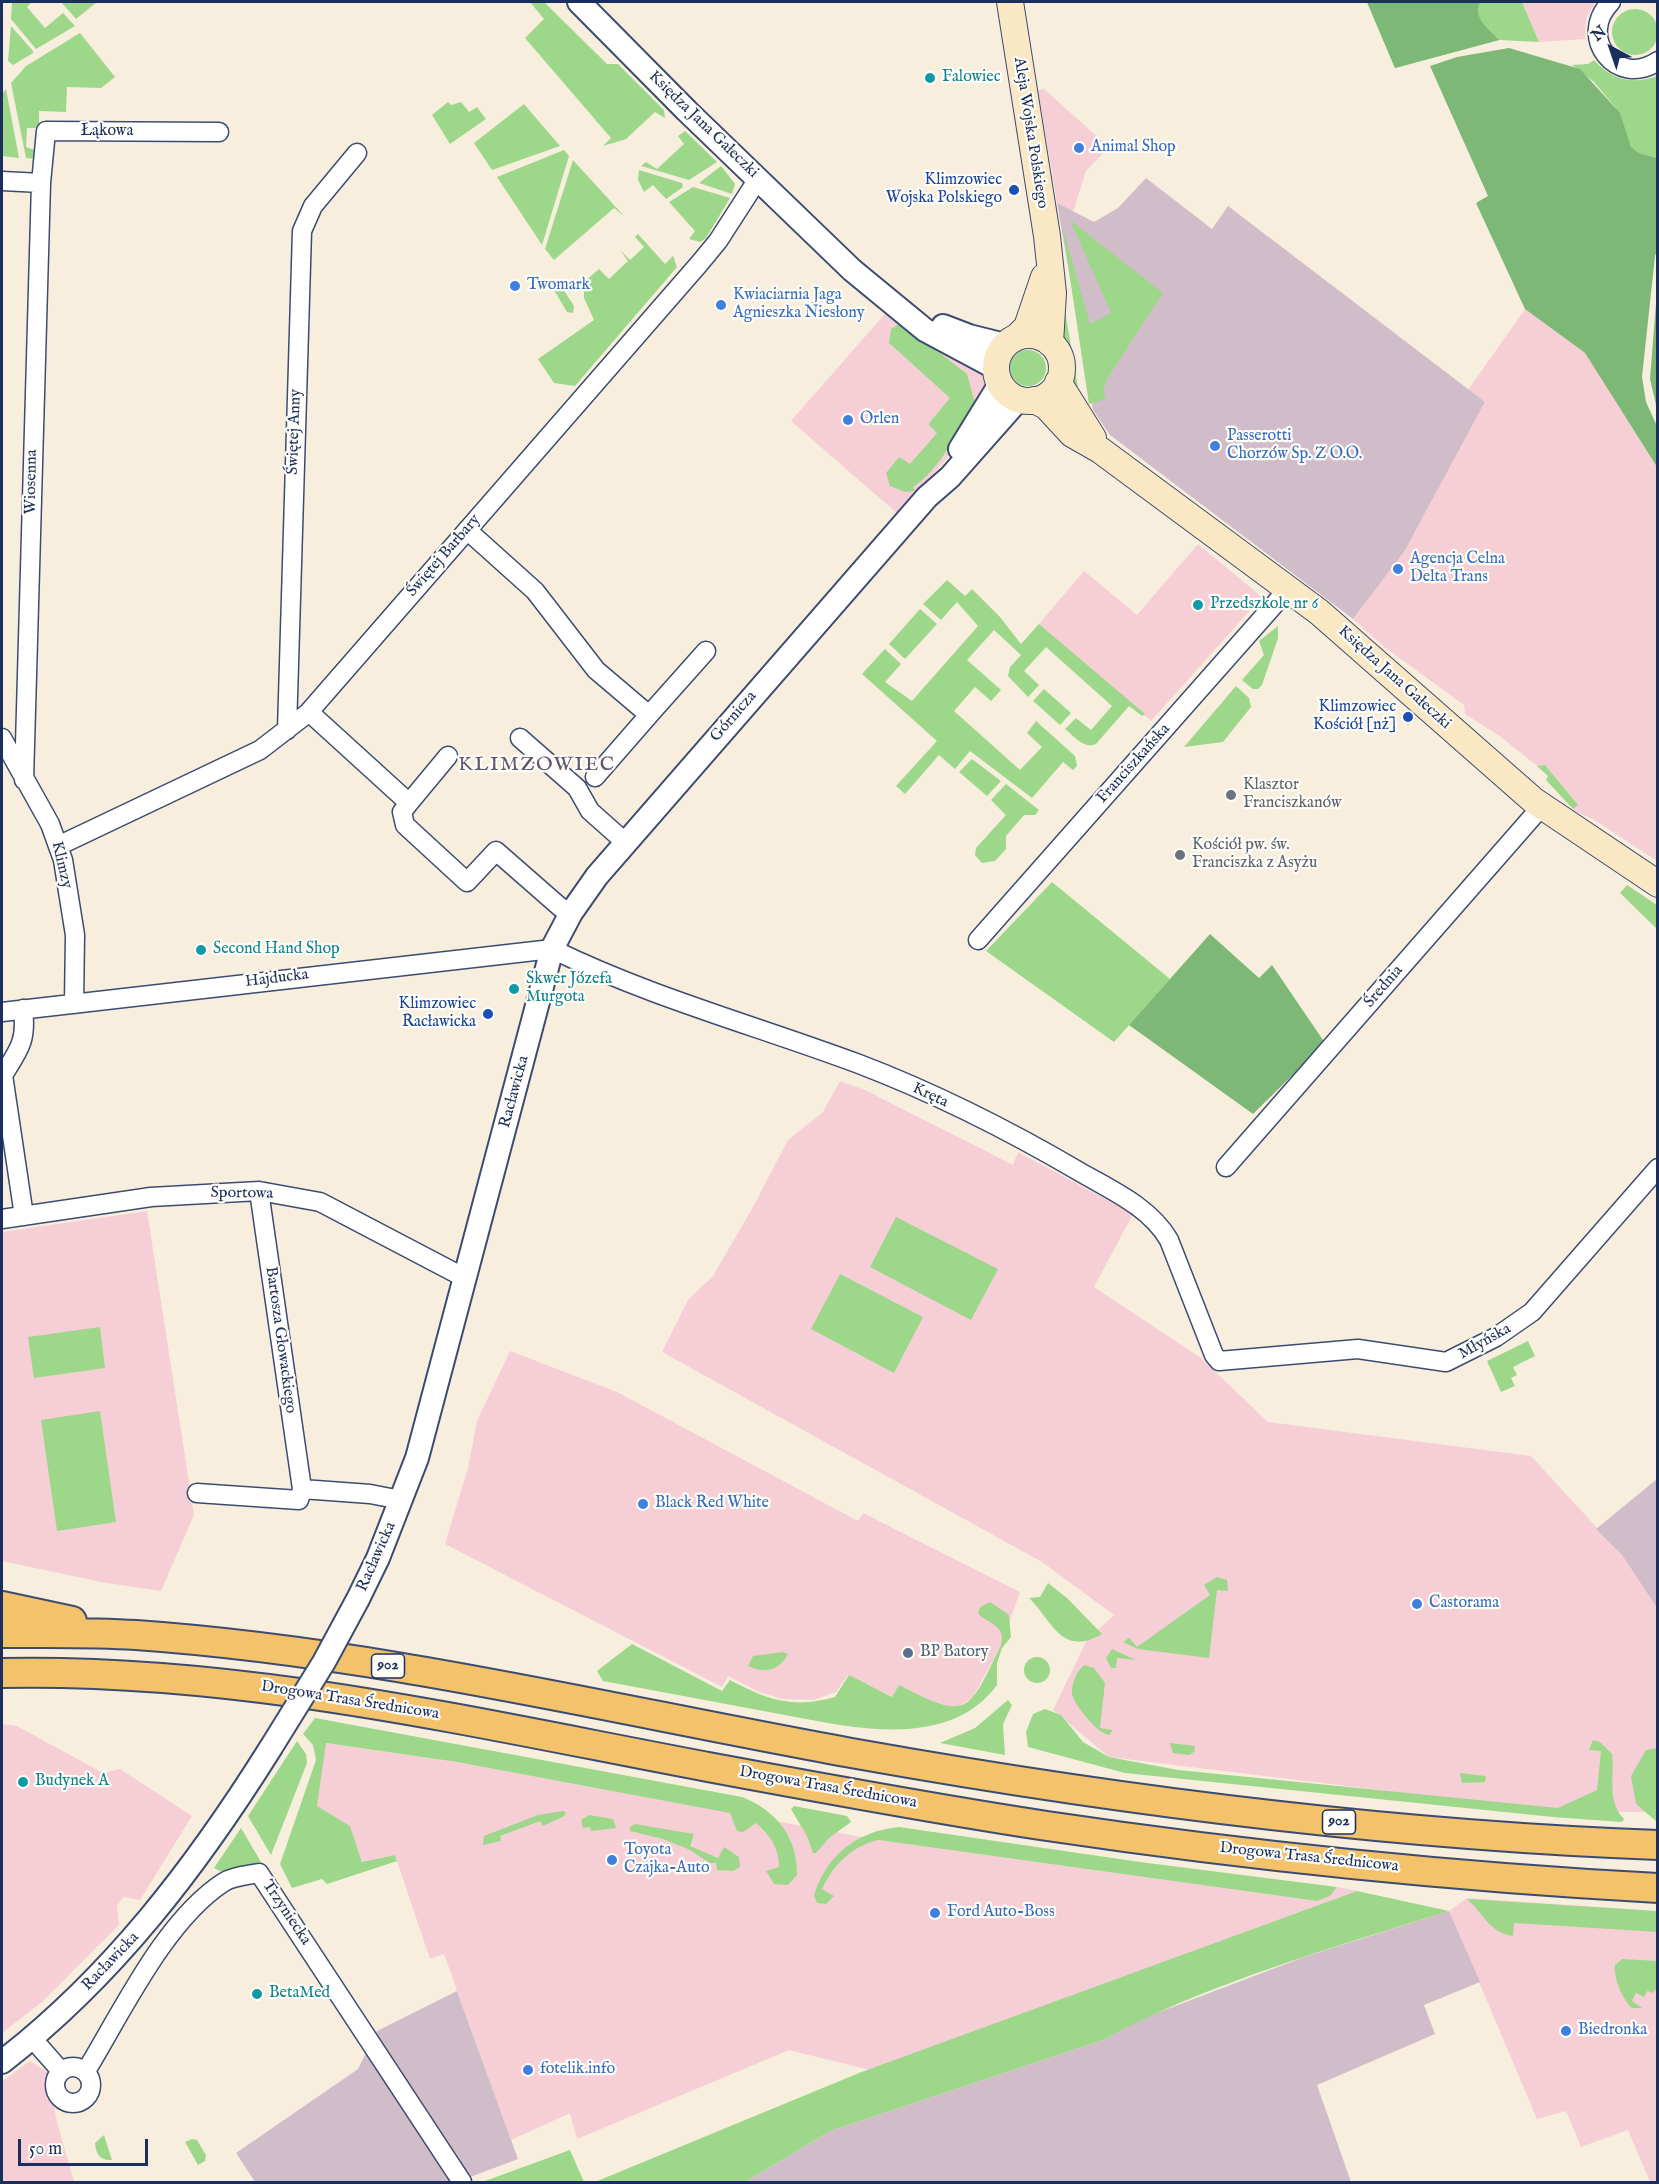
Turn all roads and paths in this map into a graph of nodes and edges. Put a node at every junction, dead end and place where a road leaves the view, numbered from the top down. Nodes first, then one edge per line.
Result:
1 (579, 2) edge
2 (1009, 2) edge
3 (1611, 2) edge
4 (1657, 62) edge
5 (219, 132) dead end
6 (357, 153) dead end
7 (758, 179) junction
8 (2, 181) edge
9 (41, 183) junction
10 (1049, 265) junction
11 (1050, 343) junction
12 (1012, 372) junction
13 (1058, 382) junction
14 (1100, 450) junction
15 (467, 530) junction
16 (1289, 588) junction
17 (706, 651) dead end
18 (309, 712) junction
19 (649, 715) junction
20 (287, 730) junction
21 (2, 738) edge
22 (520, 738) dead end
23 (448, 756) dead end
24 (595, 777) dead end
25 (24, 780) junction
26 (409, 803) junction
27 (1542, 806) junction
28 (625, 842) junction
29 (58, 846) junction
30 (1658, 884) edge
31 (571, 913) junction
32 (978, 940) dead end
33 (552, 949) junction
34 (74, 1004) junction
35 (23, 1010) junction
36 (2, 1012) edge
37 (1226, 1167) dead end
38 (1658, 1168) edge
39 (259, 1191) junction
40 (24, 1216) junction
41 (2, 1219) edge
42 (465, 1278) junction
43 (1214, 1354) joint
44 (302, 1489) junction
45 (197, 1493) dead end
46 (401, 1500) junction
47 (2, 1606) edge
48 (2, 1633) edge
49 (136, 1635) junction
50 (2, 1673) edge
51 (1658, 1845) edge
52 (1658, 1888) edge
53 (31, 2037) junction
54 (2, 2062) edge
55 (61, 2071) junction
56 (86, 2072) junction
57 (462, 2182) edge

1 - 7 street, Księdza Jana Gałeczki
2 - 10 main road, Aleja Wojska Polskiego
3 - 4 street
5 - 9 street, Łąkowa
6 - 20 street, Świętej Anny
7 - 12 street, Księdza Jana Gałeczki
7 - 15 street, Świętej Barbary
8 - 9 street
9 - 25 street, Wiosenna
10 - 11 main road, Aleja Wojska Polskiego
10 - 12 main road, Aleja Wojska Polskiego
11 - 12 main road
11 - 13 main road
12 - 13 main road
12 - 14 main road, Księdza Jana Gałeczki
12 - 28 street, Górnicza
13 - 14 main road, Księdza Jana Gałeczki
14 - 16 main road, Księdza Jana Gałeczki
15 - 18 street, Świętej Barbary
15 - 19 street
16 - 27 main road, Księdza Jana Gałeczki
16 - 32 street, Franciszkańska
17 - 19 street
18 - 20 street, Świętej Barbary
18 - 26 street
19 - 24 street
20 - 29 street, Świętej Barbary
21 - 25 street, Klimzy
22 - 28 street
23 - 26 street
25 - 29 street, Klimzy
26 - 31 street
27 - 30 main road, Księdza Jana Gałeczki
27 - 37 street, Średnia
28 - 31 street, Górnicza
29 - 34 street, Klimzy
31 - 33 street, Górnicza
33 - 34 street, Hajducka
33 - 42 street, Racławicka
33 - 43 street, Kręta
34 - 35 street, Hajducka
35 - 36 street, Hajducka
35 - 40 street
38 - 43 street, Młyńska
39 - 40 street, Sportowa
39 - 42 street, Sportowa
39 - 44 street, Bartosza Głowackiego
40 - 41 street, Sportowa
42 - 46 street, Racławicka
44 - 45 street
44 - 46 street
46 - 53 street, Racławicka, bridge
47 - 49 main road
48 - 49 main road, 902
49 - 51 main road, 902
50 - 52 main road, Drogowa Trasa Średnicowa / 902
53 - 54 street, Racławicka
53 - 55 street
55 - 56 street
55 - 56 street
56 - 57 street, Trzyniecka

